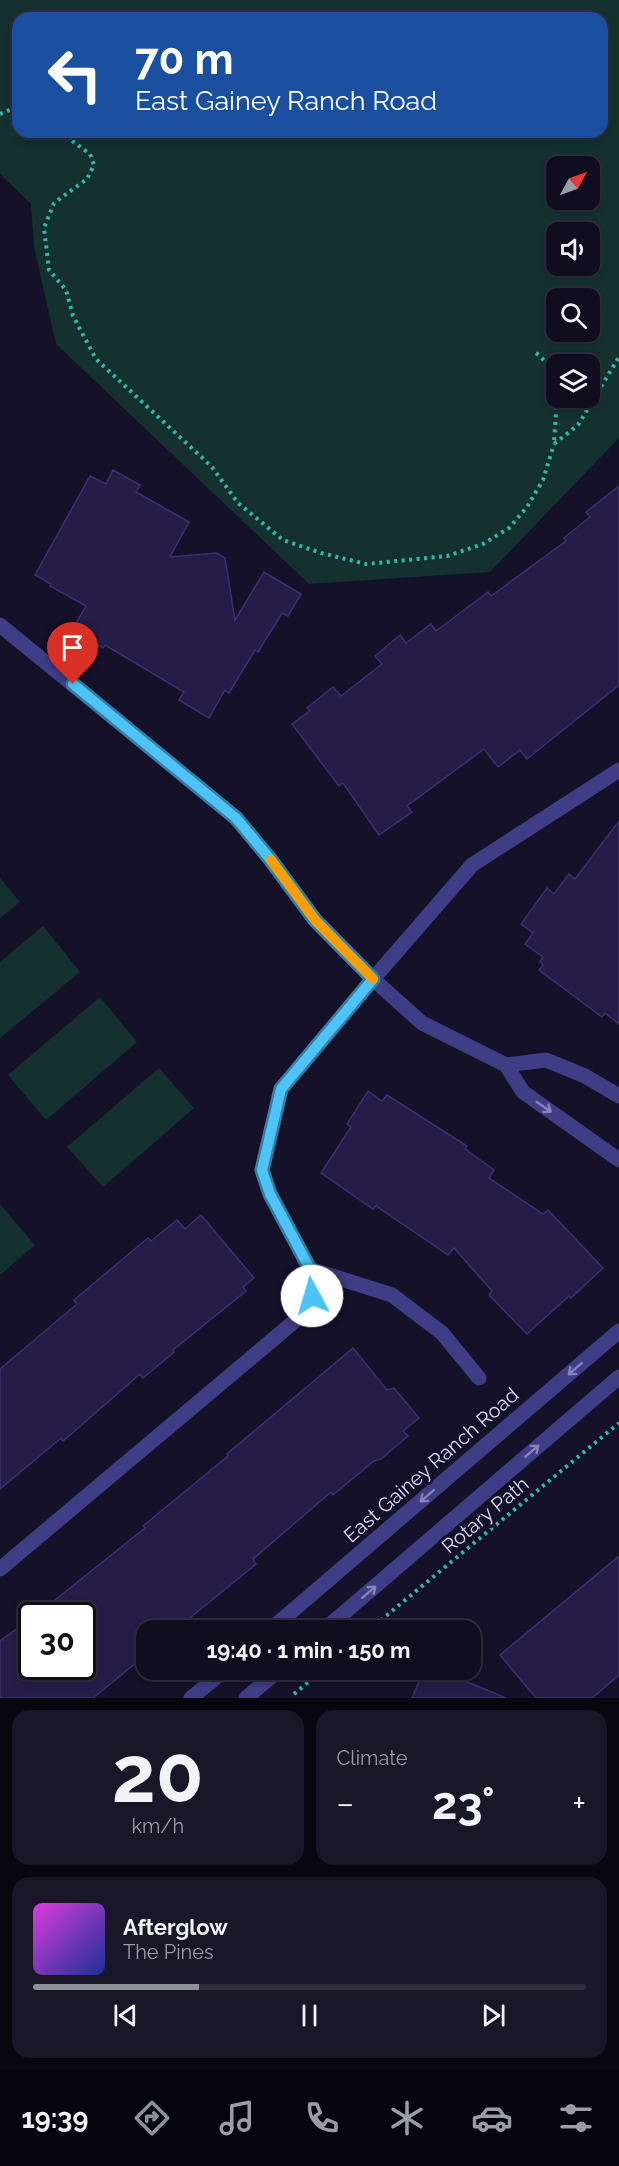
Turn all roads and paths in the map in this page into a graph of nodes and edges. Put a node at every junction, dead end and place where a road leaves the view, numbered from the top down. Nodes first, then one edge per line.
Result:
1 (68, 138) edge
2 (537, 353) dead end
3 (619, 357) edge
4 (554, 444) junction
5 (0, 625) edge
6 (619, 770) edge
7 (373, 979) junction
8 (506, 1065) junction
9 (619, 1095) edge
10 (619, 1160) edge
11 (310, 1269) junction
12 (619, 1331) edge
13 (619, 1377) edge
14 (479, 1378) dead end
15 (619, 1423) edge
16 (0, 1569) edge
17 (282, 1620) edge
18 (336, 1620) edge
19 (381, 1620) edge
20 (213, 1680) edge
21 (267, 1680) edge
22 (310, 1680) edge
23 (191, 1698) edge
24 (246, 1698) edge
25 (288, 1698) edge

1 - 4 path
2 - 4 path
3 - 4 path
5 - 7 street
6 - 7 street
7 - 8 street
7 - 11 street
8 - 9 street
8 -> 10 street
11 - 14 street, East Gainey Ranch Road
11 - 16 street
12 -> 17 street, East Gainey Ranch Road
18 -> 13 street
15 - 19 path, Rotary Path
20 - 23 street
21 - 24 street
22 - 25 path

